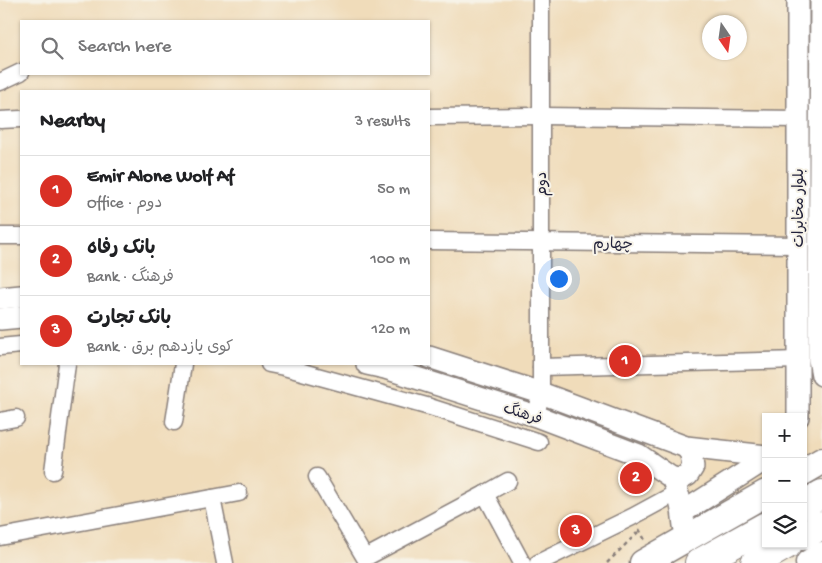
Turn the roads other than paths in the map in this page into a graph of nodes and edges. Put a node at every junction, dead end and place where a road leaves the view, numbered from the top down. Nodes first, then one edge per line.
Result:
1 (541, 0) edge
2 (798, 0) edge
3 (821, 0) edge
4 (20, 72) edge
5 (0, 82) edge
6 (541, 116) junction
7 (430, 117) edge
8 (798, 119) junction
9 (0, 120) edge
10 (20, 120) edge
11 (821, 123) edge
12 (0, 236) edge
13 (20, 236) edge
14 (430, 241) edge
15 (541, 242) junction
16 (821, 244) edge
17 (798, 245) junction
18 (20, 296) edge
19 (0, 298) edge
20 (20, 317) edge
21 (0, 319) edge
22 (20, 345) edge
23 (0, 347) edge
24 (820, 355) edge
25 (430, 357) edge
26 (798, 360) junction
27 (67, 365) edge
28 (183, 365) edge
29 (274, 365) edge
30 (372, 365) edge
31 (541, 367) junction
32 (541, 393) junction
33 (798, 413) edge
34 (536, 416) junction
35 (174, 422) dead end
36 (539, 442) dead end
37 (686, 447) junction
38 (762, 456) edge
39 (764, 458) edge
40 (807, 458) edge
41 (822, 460) edge
42 (807, 469) edge
43 (52, 471) dead end
44 (317, 477) dead end
45 (508, 481) dead end
46 (239, 493) dead end
47 (485, 494) junction
48 (678, 494) junction
49 (822, 494) edge
50 (762, 495) edge
51 (212, 498) junction
52 (806, 503) edge
53 (822, 525) edge
54 (762, 528) edge
55 (807, 534) edge
56 (0, 537) edge
57 (781, 548) edge
58 (657, 555) edge
59 (822, 555) edge
60 (225, 563) edge
61 (522, 563) edge
62 (538, 563) edge
63 (700, 563) edge
64 (755, 563) edge
65 (809, 563) edge

1 - 6 street, دوم
2 - 8 street, بلوار مخابرات
3 - 11 street, بلوار مخابرات
4 - 5 street
6 - 7 street
6 - 8 street
6 - 15 street, دوم
8 - 17 street, بلوار مخابرات
9 - 10 street
11 - 16 street, بلوار مخابرات
12 - 13 street
14 - 15 street, چهارم
15 - 17 street, چهارم
15 - 31 street, دوم
16 - 24 street, بلوار مخابرات
17 - 26 street, بلوار مخابرات
18 - 19 street
20 - 21 street
22 - 23 street
24 - 26 street
25 - 32 street, فرهنگ
26 - 31 street
26 - 33 street, بلوار مخابرات
27 - 43 street
28 - 35 street
29 - 36 street
30 - 34 street, فرهنگ
31 - 32 street, دوم
32 - 34 street, دوم
32 - 37 street, فرهنگ
34 - 48 street, فرهنگ
37 - 38 street, فرهنگ
37 - 48 street
39 - 48 street
40 - 41 street
41 - 42 main road
44 - 47 street
45 - 47 street
46 - 51 street
47 - 61 street
48 - 58 street
48 - 62 street
49 - 52 highway
50 - 58 main road
51 - 56 street
51 - 60 street
53 - 55 highway
54 - 63 highway
57 - 64 highway
59 - 65 main road

